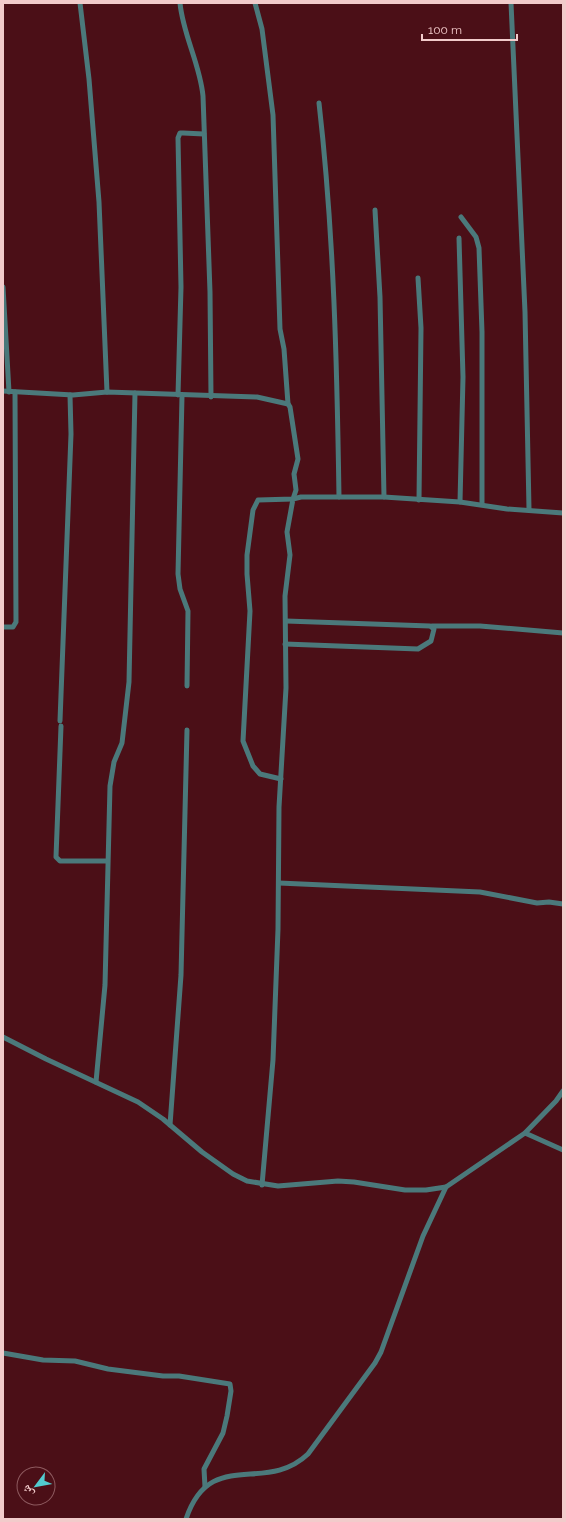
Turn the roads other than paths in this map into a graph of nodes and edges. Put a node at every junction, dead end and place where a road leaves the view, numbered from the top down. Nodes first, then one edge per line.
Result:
1 (80, 3) edge
2 (180, 3) edge
3 (255, 3) edge
4 (511, 3) edge
5 (319, 103) dead end
6 (204, 134) junction
7 (375, 210) dead end
8 (461, 217) dead end
9 (459, 238) dead end
10 (418, 278) dead end
11 (3, 287) edge
12 (3, 391) edge
13 (12, 392) junction
14 (107, 392) junction
15 (135, 393) junction
16 (70, 395) junction
17 (180, 395) junction
18 (211, 397) junction
19 (288, 404) junction
20 (339, 498) junction
21 (384, 498) junction
22 (293, 499) junction
23 (419, 500) junction
24 (460, 502) junction
25 (482, 504) junction
26 (529, 509) junction
27 (563, 513) edge
28 (286, 621) junction
29 (432, 626) junction
30 (3, 627) edge
31 (563, 632) edge
32 (285, 644) junction
33 (187, 686) dead end
34 (187, 730) dead end
35 (281, 779) junction
36 (107, 862) junction
37 (279, 883) junction
38 (563, 904) edge
39 (3, 1037) edge
40 (96, 1082) junction
41 (563, 1091) edge
42 (170, 1125) junction
43 (526, 1133) junction
44 (563, 1150) edge
45 (262, 1185) junction
46 (446, 1187) junction
47 (3, 1353) edge
48 (205, 1487) junction
49 (186, 1519) edge

1 - 14 street
2 - 6 street
3 - 19 street
4 - 26 street
5 - 20 street
6 - 17 street
6 - 18 street
7 - 21 street
8 - 25 street
9 - 24 street
10 - 23 street
11 - 13 street
12 - 13 street
13 - 16 street
13 - 30 street
14 - 15 street
14 - 16 street
15 - 17 street
15 - 36 street
16 - 36 street
17 - 18 street
17 - 33 street
18 - 19 street
19 - 22 street
20 - 21 street
20 - 22 street
21 - 23 street
22 - 28 street
22 - 35 street
23 - 24 street
24 - 25 street
25 - 26 street
26 - 27 street
28 - 29 street
28 - 32 street
29 - 31 street
29 - 32 street
32 - 35 street
34 - 42 street
35 - 37 street
36 - 40 street
37 - 38 street
37 - 45 street
39 - 40 street
40 - 42 street
41 - 43 street
42 - 45 street
43 - 44 street
43 - 46 street
45 - 46 street
46 - 48 street
47 - 48 street
48 - 49 street

